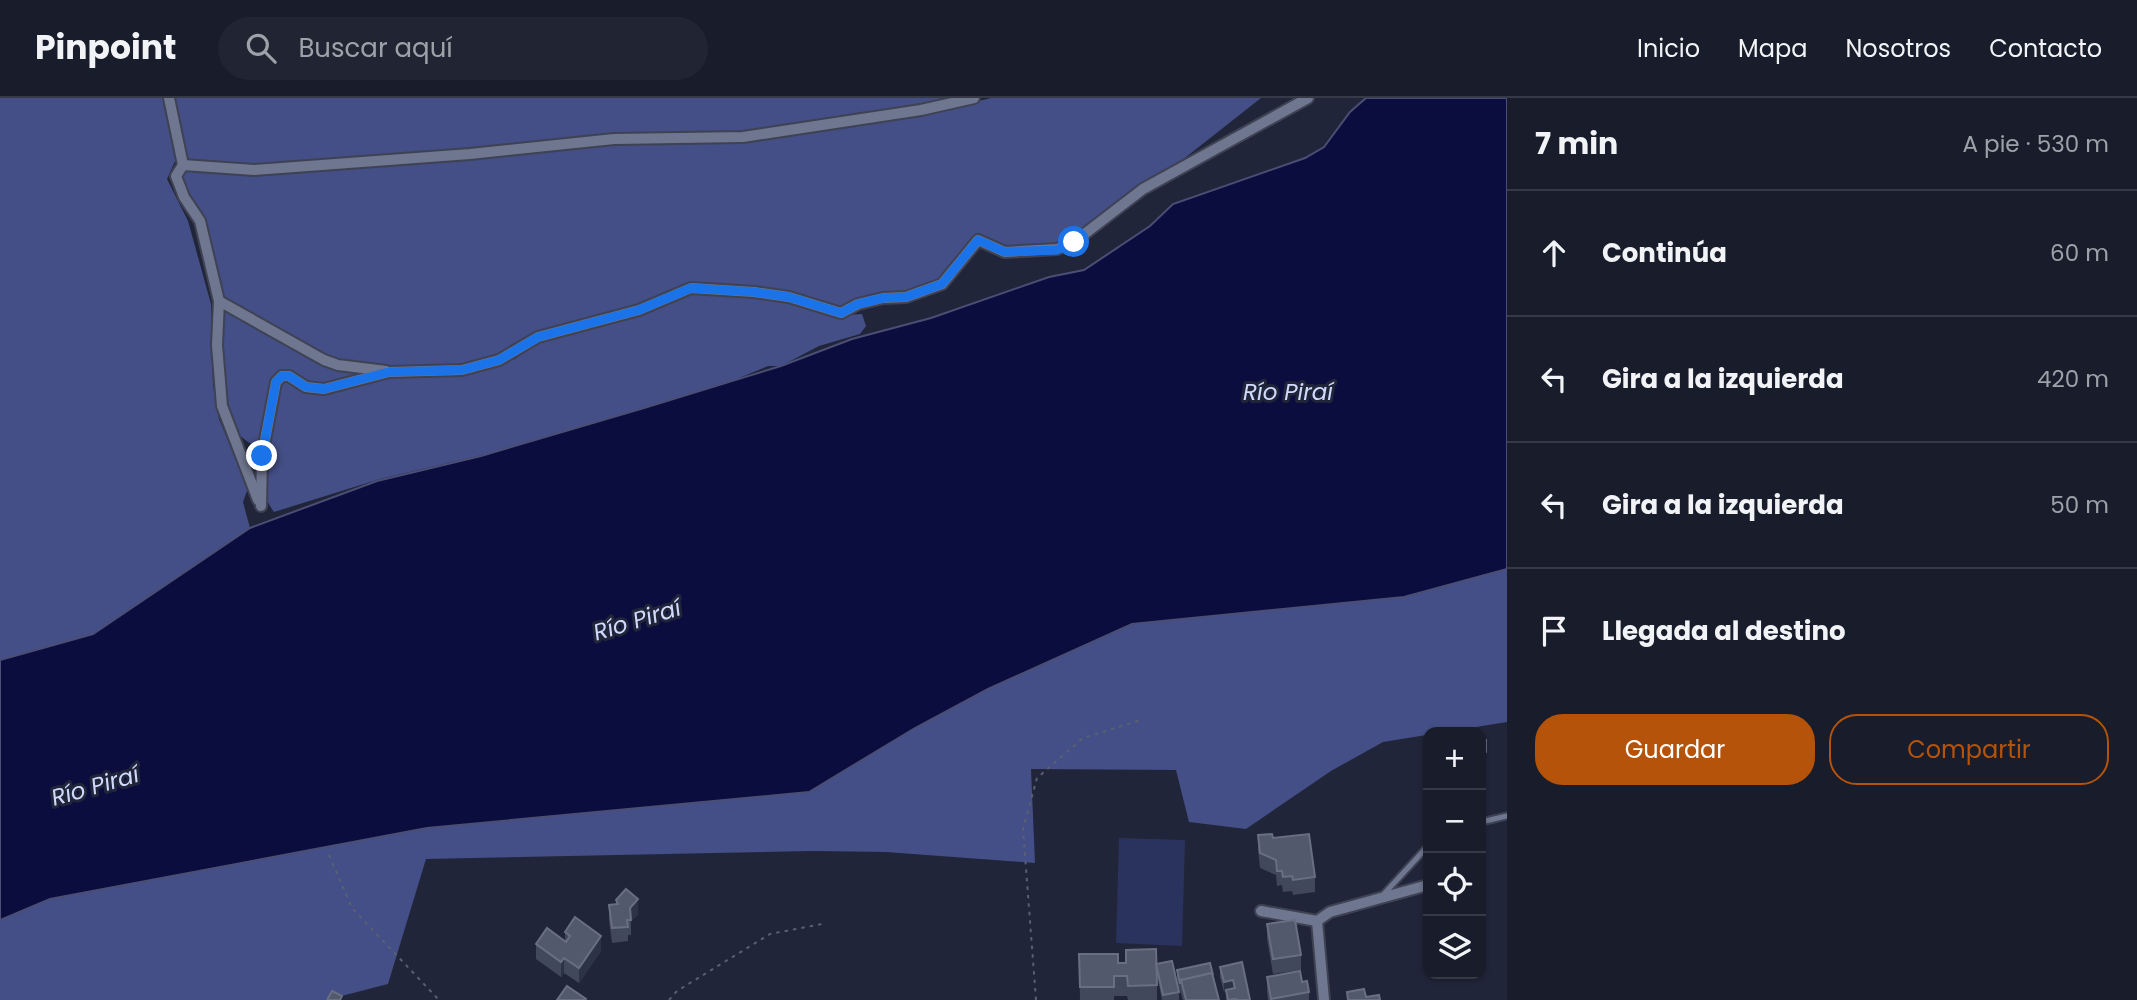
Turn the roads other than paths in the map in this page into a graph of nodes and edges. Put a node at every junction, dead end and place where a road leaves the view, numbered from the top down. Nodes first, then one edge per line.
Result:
1 (169, 98) edge
2 (974, 98) edge
3 (1308, 98) edge
4 (184, 165) junction
5 (219, 301) junction
6 (389, 372) junction
7 (1507, 816) edge
8 (1486, 821) edge
9 (1423, 851) edge
10 (1423, 886) edge
11 (1381, 897) junction
12 (1261, 911) dead end
13 (1317, 921) junction
14 (1324, 1000) edge

1 - 4 street
2 - 4 street
3 - 6 street
4 - 5 street
5 - 6 street
5 - 6 street
7 - 8 lane
9 - 11 lane
10 - 11 street
11 - 13 street
12 - 13 street
13 - 14 street

